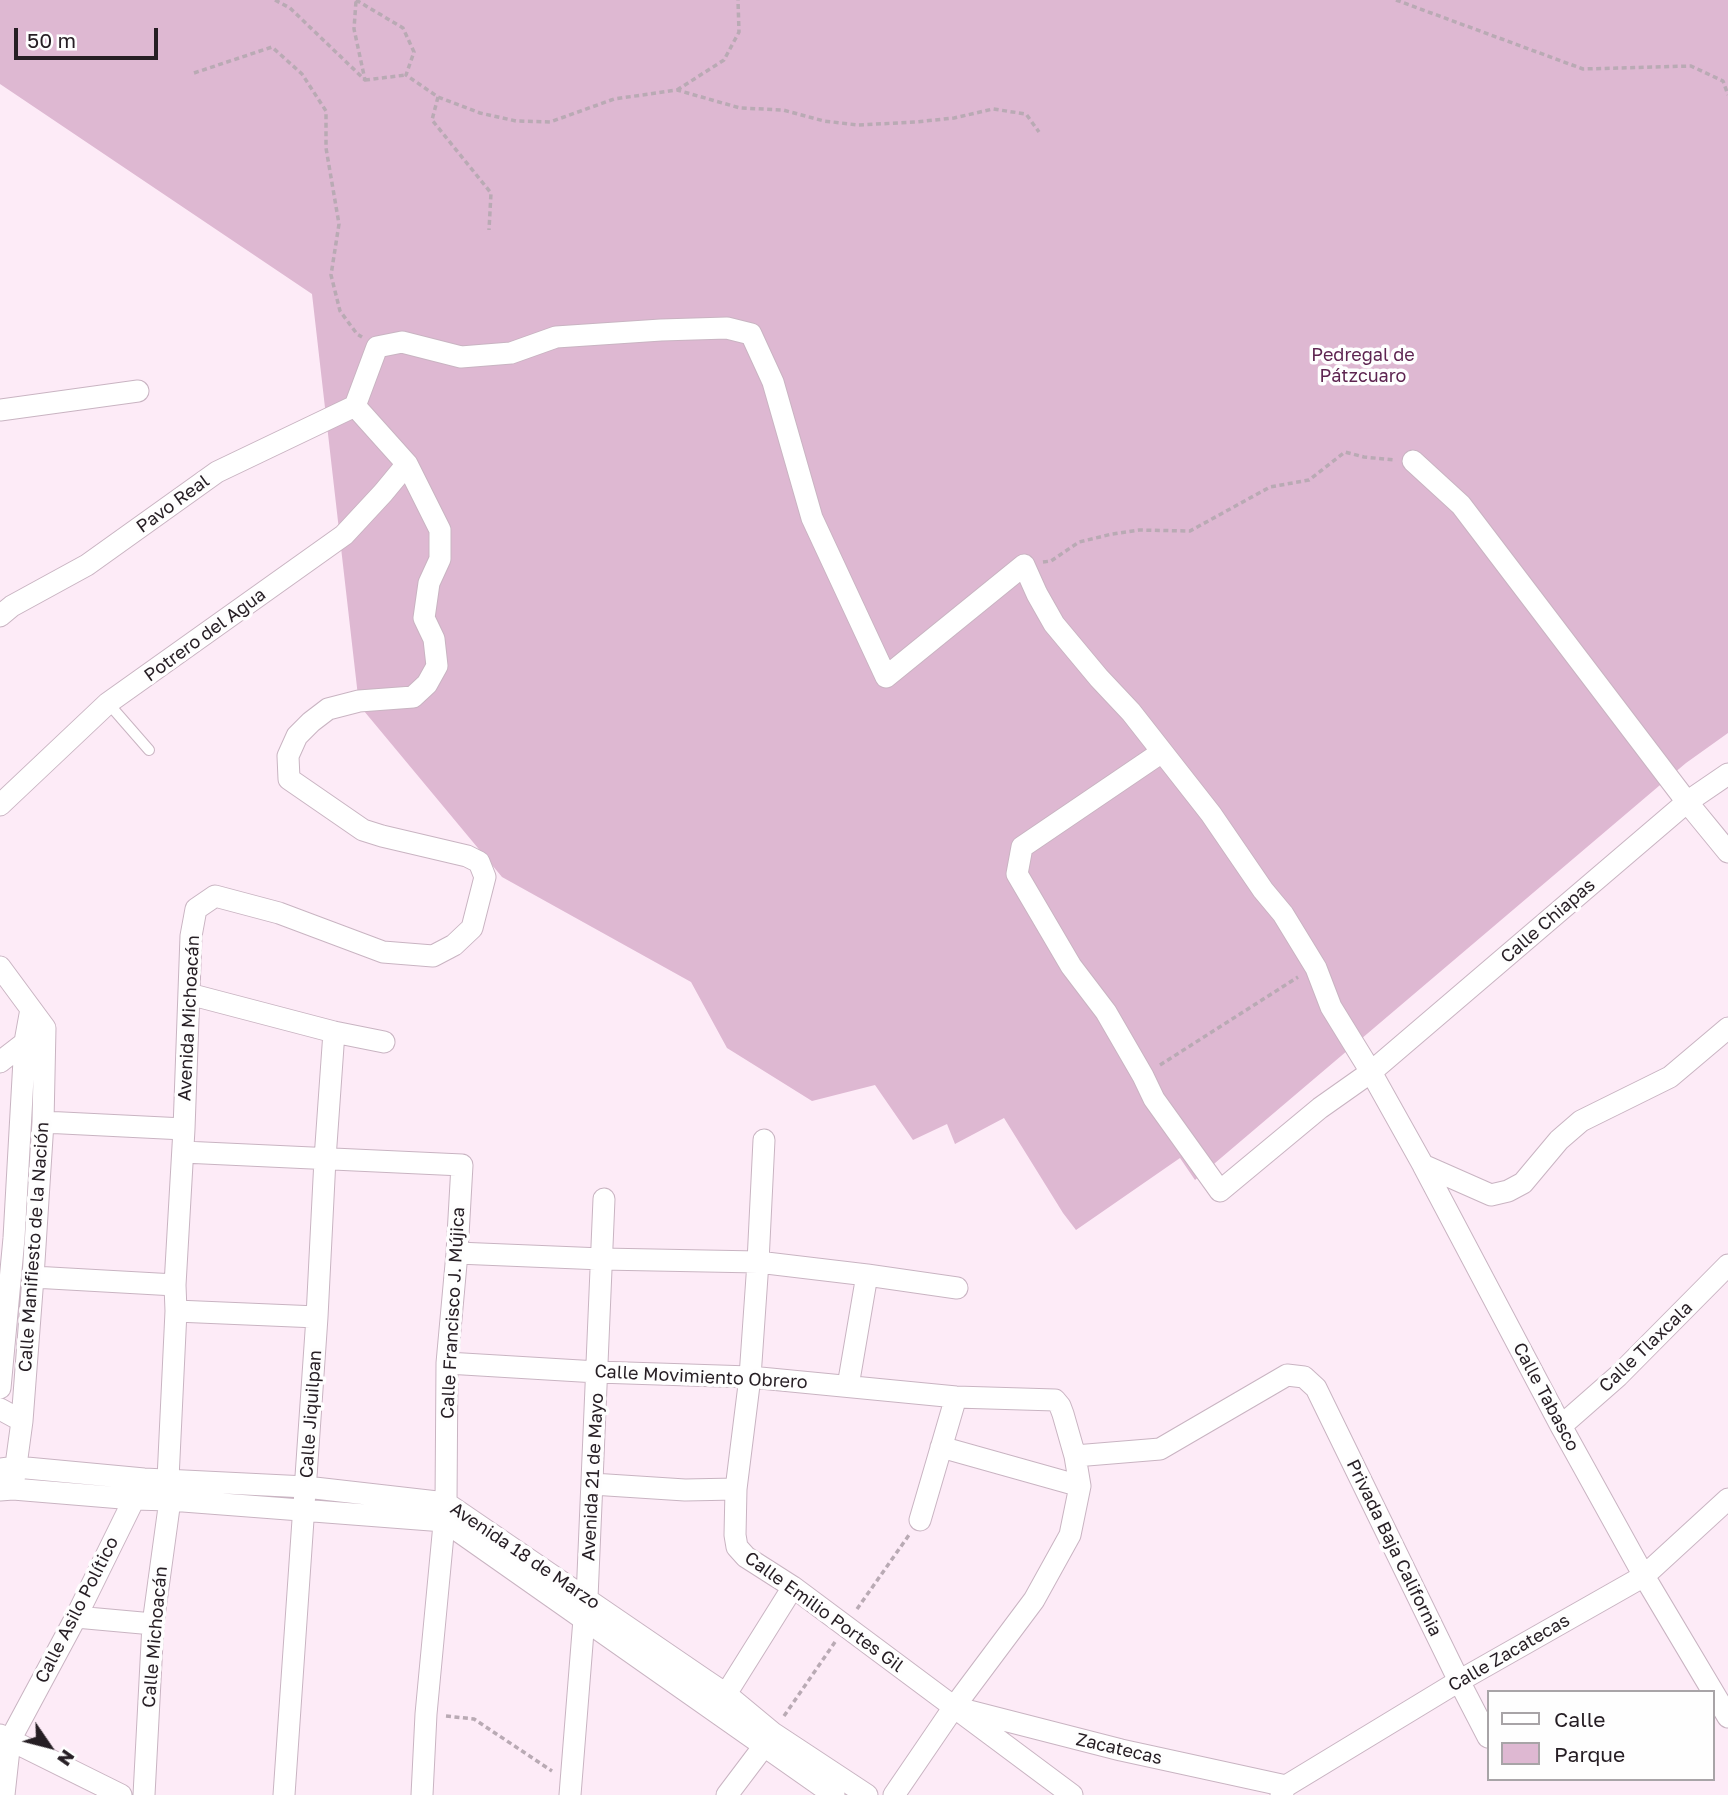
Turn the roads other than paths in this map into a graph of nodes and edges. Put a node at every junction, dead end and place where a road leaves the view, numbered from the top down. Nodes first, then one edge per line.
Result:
1 (138, 391) dead end
2 (355, 406) junction
3 (0, 410) edge
4 (1413, 461) road end
5 (407, 464) junction
6 (0, 616) edge
7 (108, 703) junction
8 (149, 750) dead end
9 (1162, 752) junction
10 (1728, 774) edge
11 (1687, 802) junction
12 (0, 805) edge
13 (1728, 852) edge
14 (0, 967) edge
15 (189, 994) junction
16 (31, 1009) junction
17 (45, 1028) junction
18 (1728, 1028) edge
19 (334, 1032) junction
20 (25, 1042) junction
21 (384, 1042) dead end
22 (0, 1062) edge
23 (1371, 1072) junction
24 (43, 1122) junction
25 (184, 1129) junction
26 (764, 1140) dead end
27 (183, 1153) junction
28 (324, 1159) junction
29 (1423, 1165) junction
30 (16, 1199) junction
31 (604, 1199) dead end
32 (37, 1200) junction
33 (7, 1237) edge
34 (457, 1253) junction
35 (602, 1259) junction
36 (758, 1262) junction
37 (1728, 1265) edge
38 (867, 1275) junction
39 (33, 1277) junction
40 (175, 1285) junction
41 (957, 1288) dead end
42 (176, 1311) junction
43 (317, 1317) junction
44 (447, 1363) junction
45 (597, 1371) junction
46 (750, 1377) junction
47 (848, 1386) junction
48 (0, 1388) edge
49 (956, 1397) junction
50 (0, 1409) edge
51 (22, 1420) junction
52 (1562, 1426) junction
53 (941, 1447) junction
54 (1074, 1456) junction
55 (8, 1468) edge
56 (144, 1479) junction
57 (592, 1484) junction
58 (1080, 1486) junction
59 (306, 1487) junction
60 (6, 1489) edge
61 (736, 1489) junction
62 (169, 1490) junction
63 (134, 1499) junction
64 (1728, 1499) edge
65 (304, 1509) junction
66 (445, 1512) junction
67 (920, 1520) dead end
68 (1644, 1576) junction
69 (793, 1587) junction
70 (585, 1609) junction
71 (75, 1617) junction
72 (153, 1624) junction
73 (1459, 1681) junction
74 (699, 1688) junction
75 (1712, 1690) edge
76 (726, 1694) junction
77 (1714, 1694) edge
78 (954, 1707) junction
79 (1728, 1717) edge
80 (1486, 1733) edge
81 (5, 1737) edge
82 (764, 1746) junction
83 (571, 1790) edge
84 (1287, 1792) edge
85 (4, 1795) edge
86 (121, 1795) edge
87 (144, 1795) edge
88 (285, 1795) edge
89 (422, 1795) edge
90 (590, 1795) edge
91 (727, 1795) edge
92 (834, 1795) edge
93 (867, 1795) edge
94 (894, 1795) edge
95 (1072, 1795) edge

1 - 3 street
2 - 5 street
2 - 6 street, Pavo Real
2 - 9 street, Calle Tabasco
4 - 11 street
5 - 7 street, Potrero del Agua
5 - 15 street, Avenida Michoacán
7 - 8 lane
7 - 12 street, Potrero del Agua
9 - 23 street, Calle Tabasco
9 - 23 street, Calle Chiapas
10 - 11 street, Calle Chiapas
11 - 13 street
11 - 23 street, Calle Chiapas
14 - 16 street
15 - 19 street
15 - 25 street, Avenida Michoacán
16 - 17 street
16 - 20 street, Calle Manifiesto de la Nación
17 - 20 street
17 - 24 street, Calle Manifiesto de la Nación
18 - 29 street
19 - 21 street
19 - 28 street, Calle Jiquilpan
20 - 22 street
20 - 30 street, Calle Manifiesto de la Nación
23 - 29 street, Calle Tabasco
24 - 25 street
24 - 32 street, Calle Manifiesto de la Nación
25 - 27 street, Avenida Michoacán
26 - 36 street, Calle Emilio Portes Gil
27 - 28 street
27 - 40 street, Avenida Michoacán
28 - 34 street, Calle Francisco J. Mújica
28 - 43 street, Calle Jiquilpan
29 - 52 street, Calle Tabasco
30 - 32 street
30 - 33 street, Calle Manifiesto de la Nación
31 - 35 street, Avenida 21 de Mayo
32 - 39 street, Calle Manifiesto de la Nación
33 - 48 street, Calle Manifiesto de la Nación
34 - 35 street
34 - 44 street, Calle Francisco J. Mújica
35 - 36 street
35 - 45 street, Avenida 21 de Mayo
36 - 38 street
36 - 46 street, Calle Emilio Portes Gil
37 - 52 street, Calle Tlaxcala
38 - 41 street
38 - 47 street
39 - 40 street
39 - 51 street, Calle Manifiesto de la Nación
40 - 42 street, Avenida Michoacán
42 - 43 street
42 - 62 street, Avenida Michoacán
43 - 59 street, Calle Jiquilpan
44 - 45 street, Calle Movimiento Obrero
44 - 66 street, Calle Francisco J. Mújica
45 - 46 street, Calle Movimiento Obrero
45 - 57 street, Avenida 21 de Mayo
46 - 47 street, Calle Movimiento Obrero
46 - 61 street, Calle Emilio Portes Gil
47 - 49 street, Calle Movimiento Obrero
49 - 53 street
49 - 54 street, Calle Movimiento Obrero
50 - 51 street
51 - 55 street, Calle Manifiesto de la Nación
52 - 68 street, Calle Tabasco
53 - 58 street
53 - 67 street
54 - 58 street
54 - 73 street, Privada Baja California
55 - 56 street, Avenida 18 de Marzo
55 - 60 street, Calle Manifiesto de la Nación
56 - 62 street, Avenida 18 de Marzo
56 - 63 street, Calle Asilo Político
57 - 61 street
57 - 70 street, Avenida 21 de Mayo
58 - 78 street
59 - 62 street, Avenida 18 de Marzo
59 - 65 street, Calle Jiquilpan
59 - 66 street, Avenida 18 de Marzo
60 - 63 street, Avenida 18 de Marzo
61 - 69 street, Calle Emilio Portes Gil
62 - 63 street, Avenida 18 de Marzo
62 - 65 street, Avenida 18 de Marzo
62 - 72 street, Calle Michoacán
63 - 71 street, Calle Asilo Político
64 - 68 street, Calle Zacatecas
65 - 66 street, Avenida 18 de Marzo
65 - 88 street, Calle Jiquilpan
66 - 70 street, Avenida 18 de Marzo
66 - 89 street, Calle Francisco J. Mújica
68 - 73 street, Calle Zacatecas
68 - 75 street, Calle Tabasco
69 - 76 street
69 - 78 street, Calle Emilio Portes Gil
70 - 74 street, Avenida 18 de Marzo
70 - 83 street, Avenida 21 de Mayo
71 - 72 street
71 - 81 street, Calle Asilo Político
72 - 87 street, Calle Michoacán
73 - 80 street, Privada Baja California
73 - 84 street, Calle Zacatecas
74 - 76 street, Avenida 18 de Marzo
74 - 82 street, Avenida 18 de Marzo
76 - 93 street, Avenida 18 de Marzo
77 - 79 street, Calle Tabasco
78 - 84 street, Zacatecas
78 - 94 street
78 - 95 street, Calle Emilio Portes Gil
81 - 85 street
81 - 86 street
82 - 91 street
82 - 92 street, Avenida 18 de Marzo
83 - 90 street

